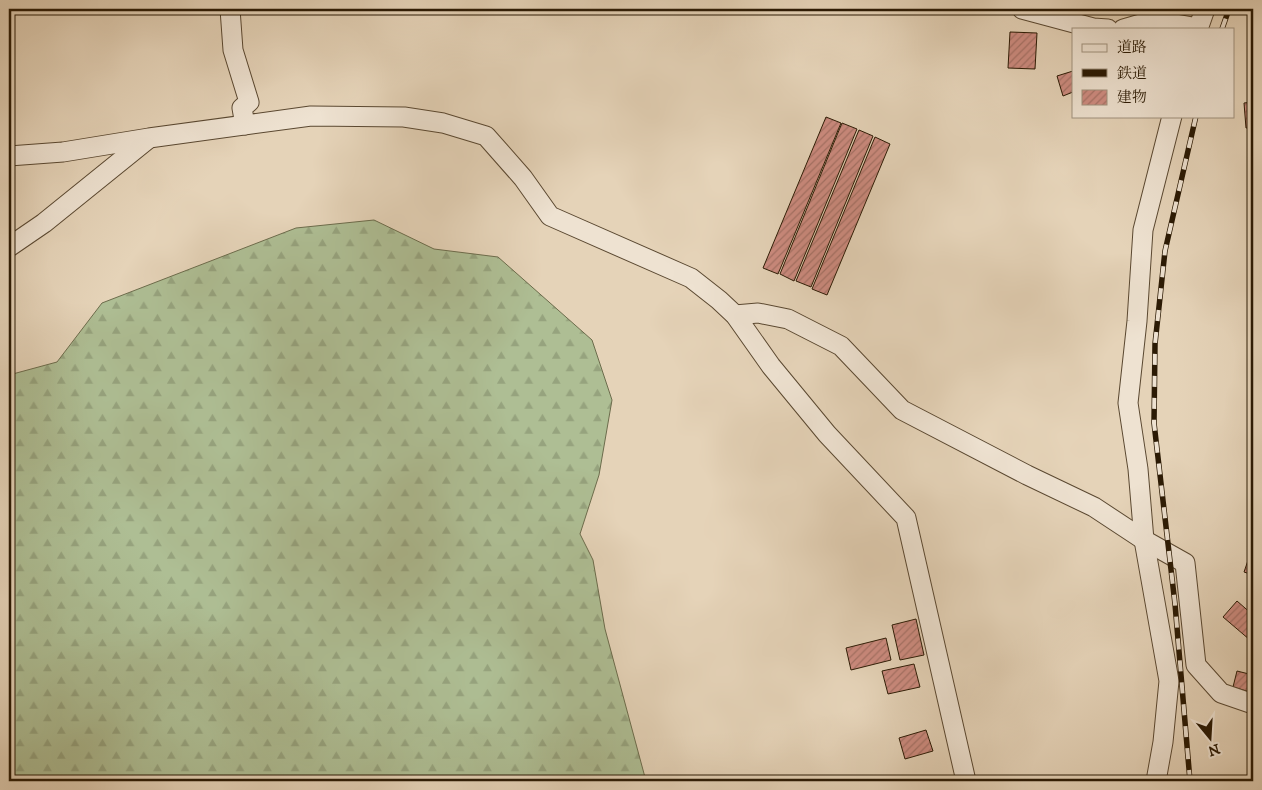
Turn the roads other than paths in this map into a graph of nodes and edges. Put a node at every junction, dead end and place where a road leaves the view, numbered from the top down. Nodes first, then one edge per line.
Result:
1 (230, 9) edge
2 (1022, 9) edge
3 (1205, 9) edge
4 (1093, 28) edge
5 (1126, 28) edge
6 (1193, 28) edge
7 (1198, 28) edge
8 (1171, 118) edge
9 (245, 125) junction
10 (149, 138) junction
11 (9, 156) edge
12 (9, 247) edge
13 (735, 315) junction
14 (1144, 540) junction
15 (1253, 704) edge
16 (966, 781) edge
17 (1156, 781) edge

1 - 9 street
2 - 4 street
3 - 7 street
5 - 6 street
8 - 14 street
9 - 10 street
9 - 13 street
10 - 11 street
10 - 12 street
13 - 14 street
13 - 16 street
14 - 15 street
14 - 17 street

